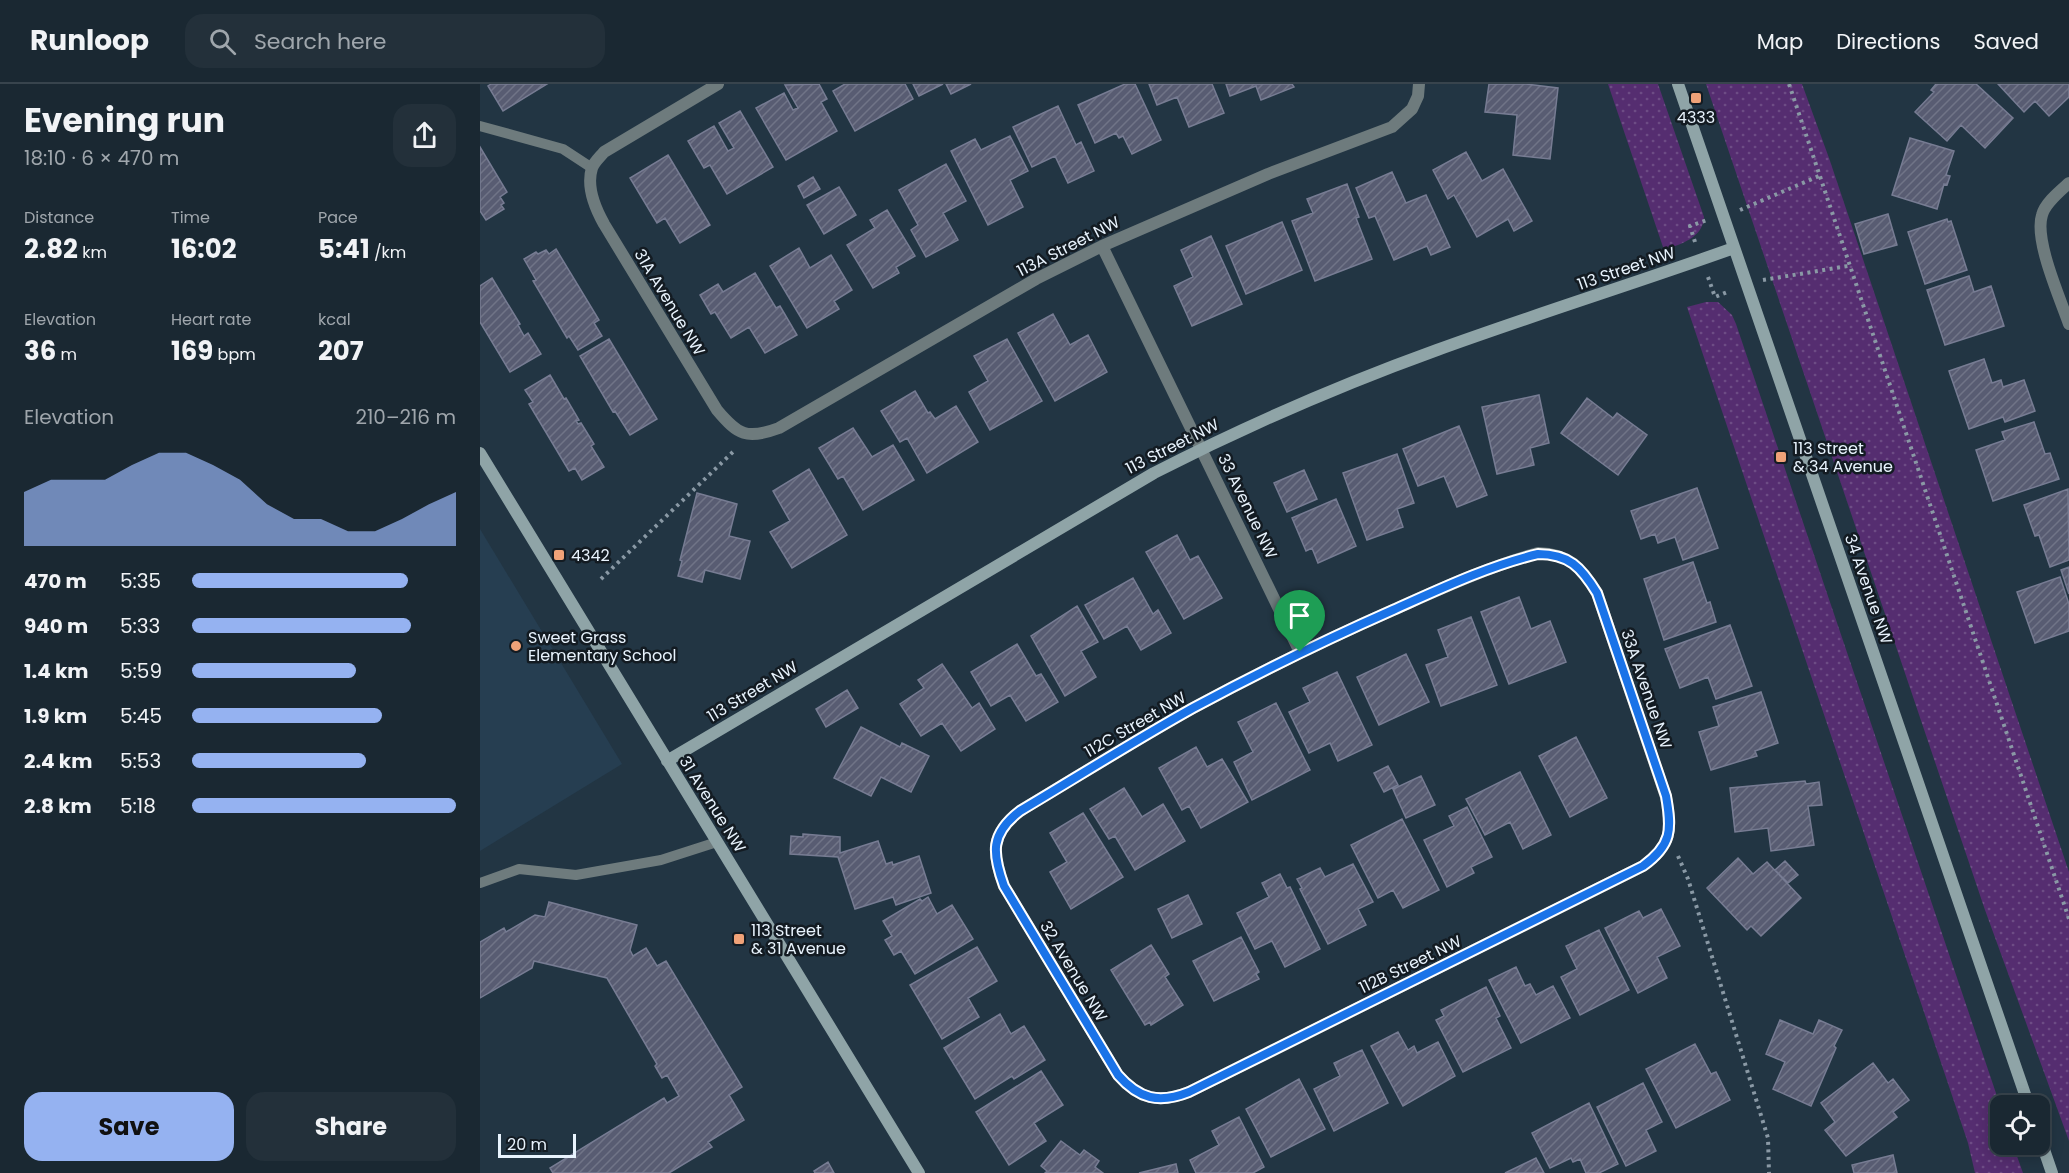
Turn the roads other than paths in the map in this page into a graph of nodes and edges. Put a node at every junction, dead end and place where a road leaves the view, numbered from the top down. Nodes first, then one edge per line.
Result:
1 (1419, 84) edge
2 (1678, 84) edge
3 (716, 85) edge
4 (480, 126) edge
5 (592, 168) junction
6 (2069, 183) edge
7 (1102, 246) junction
8 (1734, 248) junction
9 (2069, 324) edge
10 (750, 436) joint
11 (1202, 448) junction
12 (480, 453) edge
13 (1570, 561) joint
14 (1300, 652) junction
15 (667, 760) junction
16 (1669, 836) joint
17 (996, 841) joint
18 (717, 842) junction
19 (480, 883) edge
20 (2025, 1095) edge
21 (1153, 1098) joint
22 (2046, 1155) edge
23 (919, 1173) edge
24 (2052, 1173) edge

1 - 7 street, 113A Street NW
2 - 8 street, 34 Avenue NW
3 - 5 street
4 - 5 lane
5 - 10 street, 31A Avenue NW
6 - 9 street
7 - 10 street, 113A Street NW
7 - 11 street, 33 Avenue NW
8 - 11 street, 113 Street NW
8 - 20 street, 34 Avenue NW
11 - 14 street, 33 Avenue NW
11 - 15 street, 113 Street NW
12 - 15 street, 31 Avenue NW
13 - 14 street, 112C Street NW
13 - 16 street, 33A Avenue NW
14 - 17 street, 112C Street NW
15 - 18 street, 31 Avenue NW
16 - 21 street, 112B Street NW
17 - 21 street, 32 Avenue NW
18 - 19 lane
18 - 23 street, 31 Avenue NW
22 - 24 street

